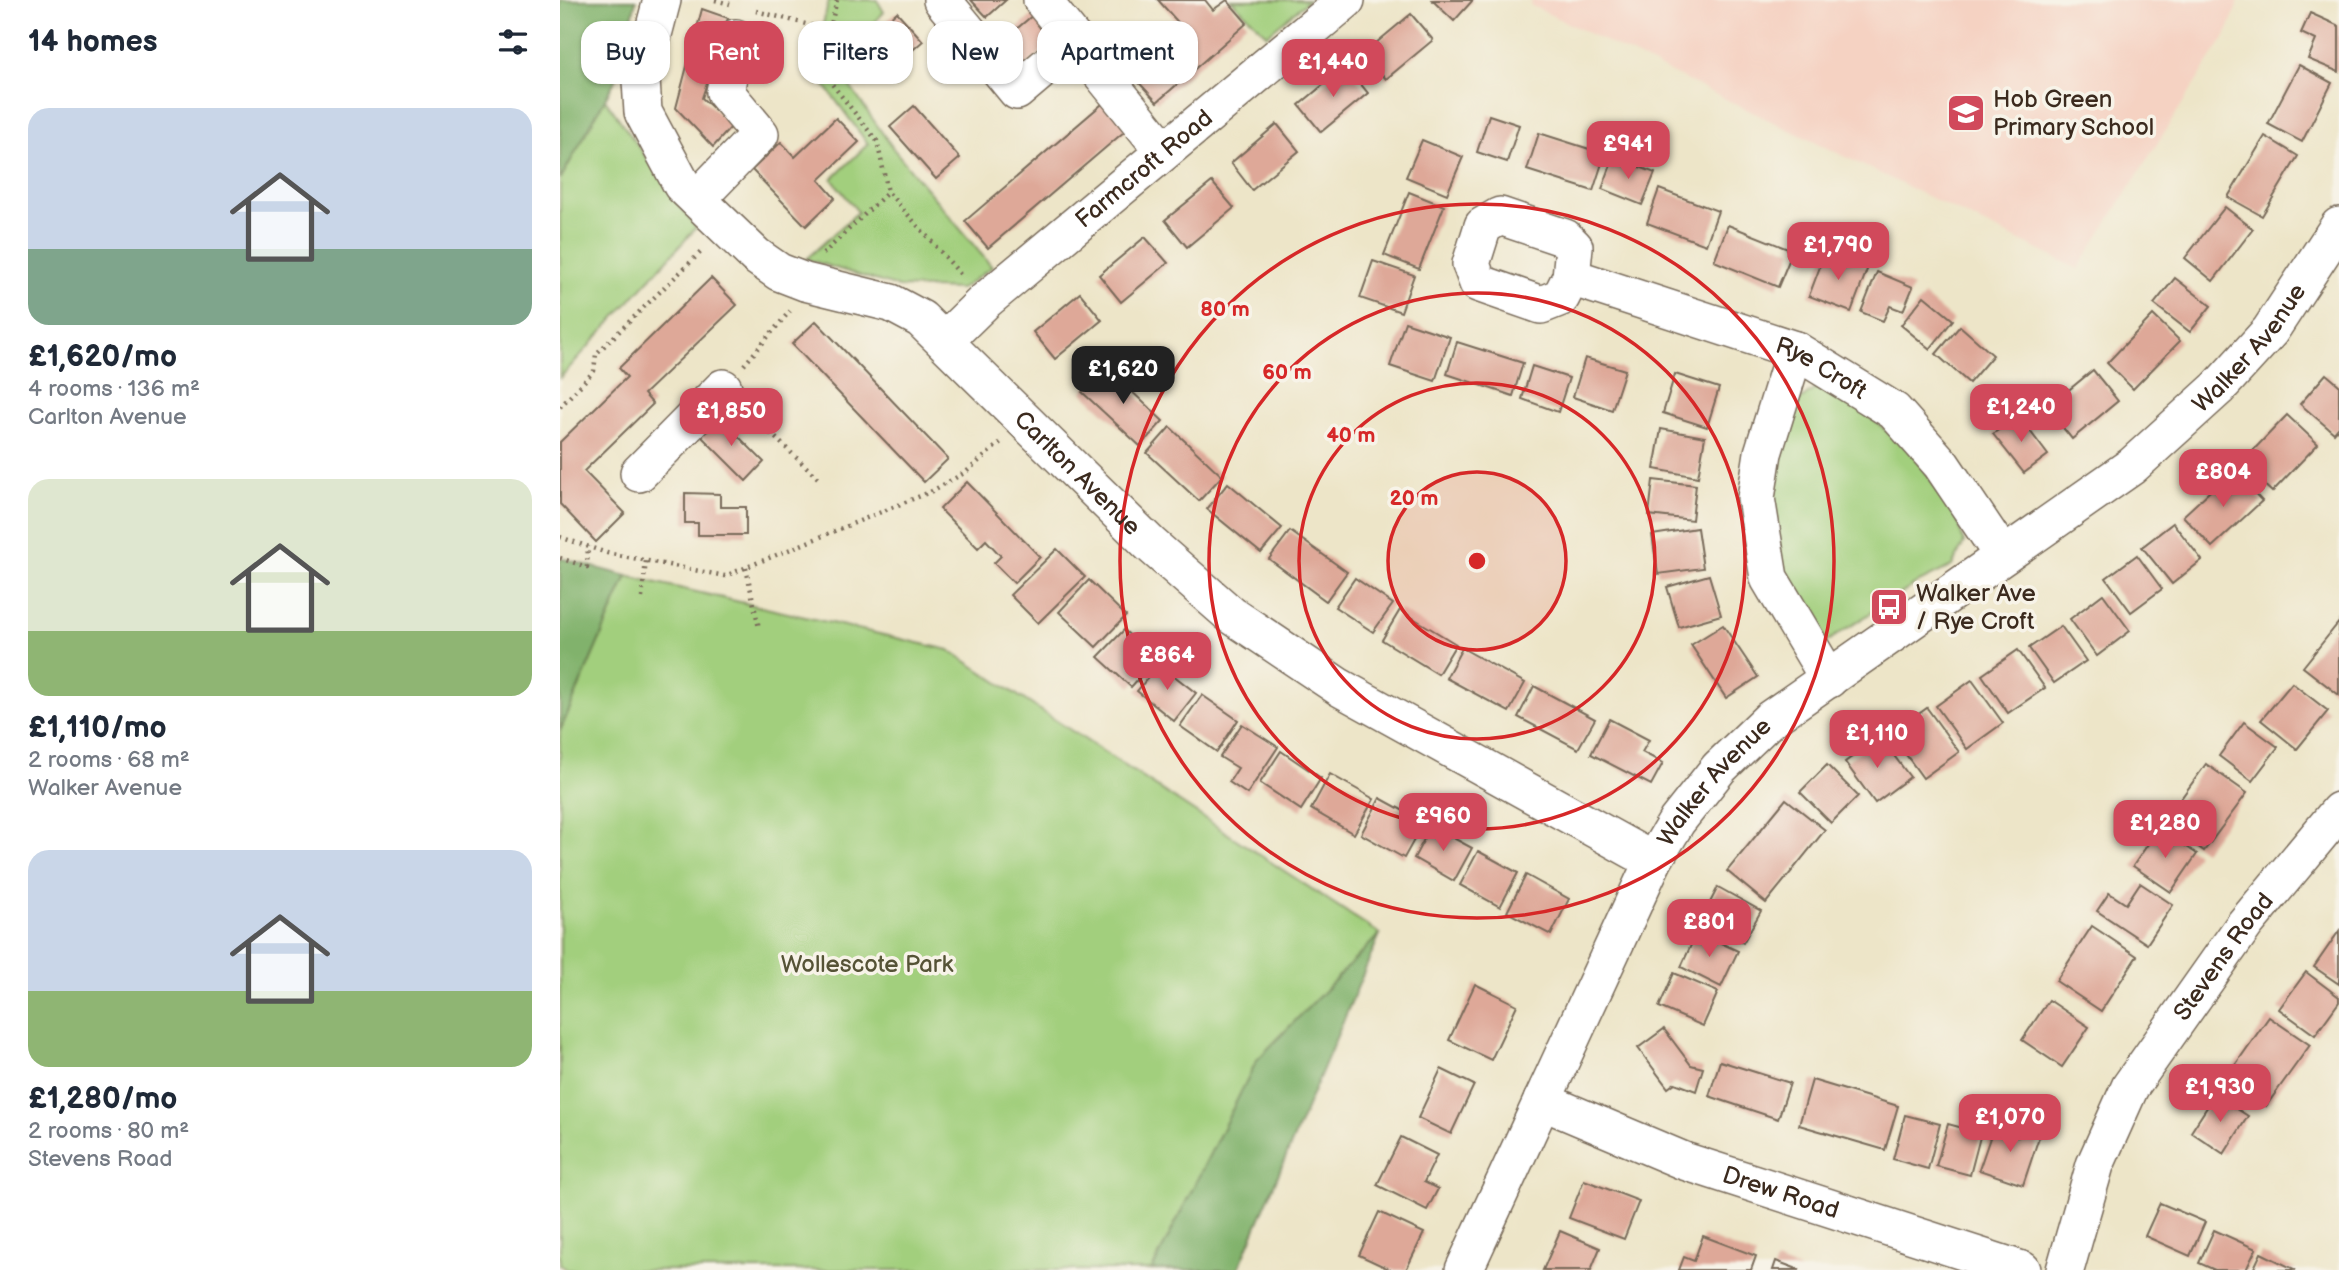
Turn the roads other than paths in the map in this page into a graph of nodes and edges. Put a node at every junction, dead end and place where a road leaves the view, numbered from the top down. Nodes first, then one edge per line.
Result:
1 (662, 0) edge
2 (942, 0) edge
3 (1042, 0) edge
4 (1346, 0) edge
5 (1059, 21) edge
6 (1037, 75) edge
7 (727, 84) edge
8 (1110, 84) edge
9 (1164, 151) junction
10 (697, 200) junction
11 (2339, 226) edge
12 (1571, 277) dead end
13 (944, 341) junction
14 (1796, 350) junction
15 (723, 388) road end
16 (639, 473) dead end
17 (2003, 556) junction
18 (1829, 678) junction
19 (2339, 811) edge
20 (1653, 861) junction
21 (1542, 1101) junction
22 (1464, 1270) edge
23 (2022, 1270) edge
24 (2065, 1270) edge

1 - 10 street, Carlton Avenue
2 - 6 street
3 - 5 street
4 - 9 street, Farmcroft Road
7 - 10 street
8 - 9 street
9 - 13 street, Farmcroft Road
10 - 13 street, Carlton Avenue
11 - 17 street, Walker Avenue
12 - 14 street, Rye Croft
13 - 20 street, Carlton Avenue
14 - 17 street, Rye Croft
14 - 18 street
15 - 16 street
17 - 18 street, Walker Avenue
18 - 20 street, Walker Avenue
19 - 24 street, Stevens Road
20 - 21 street, Walker Avenue
21 - 22 street, Walker Avenue
21 - 23 street, Drew Road

